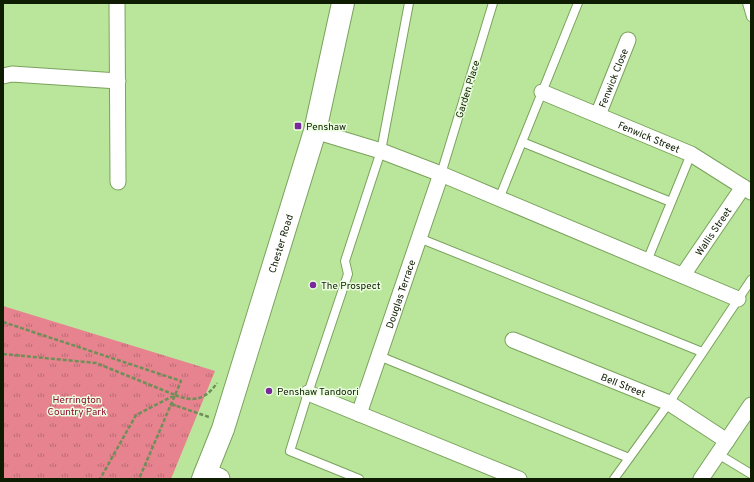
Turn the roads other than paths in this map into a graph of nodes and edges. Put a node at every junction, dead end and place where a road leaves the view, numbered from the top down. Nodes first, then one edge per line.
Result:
1 (117, 3) edge
2 (343, 3) edge
3 (409, 3) edge
4 (493, 3) edge
5 (578, 3) edge
6 (747, 3) edge
7 (751, 16) edge
8 (628, 40) dead end
9 (3, 76) edge
10 (118, 81) junction
11 (542, 92) junction
12 (598, 115) junction
13 (315, 131) junction
14 (522, 142) junction
15 (381, 151) junction
16 (691, 154) junction
17 (441, 174) junction
18 (118, 182) dead end
19 (747, 190) edge
20 (499, 198) junction
21 (671, 202) junction
22 (419, 238) junction
23 (647, 260) junction
24 (683, 276) junction
25 (751, 280) edge
26 (738, 298) junction
27 (513, 340) dead end
28 (702, 352) junction
29 (379, 356) junction
30 (308, 393) junction
31 (668, 403) junction
32 (751, 405) edge
33 (359, 414) junction
34 (727, 441) junction
35 (718, 454) junction
36 (629, 458) junction
37 (751, 474) edge
38 (209, 477) edge
39 (359, 479) edge
40 (519, 479) edge
41 (614, 479) edge
42 (701, 479) edge

1 - 10 street
2 - 13 main road, Chester Road
3 - 15 lane
4 - 17 lane, Garden Place
5 - 11 lane
6 - 7 lane
8 - 12 street, Fenwick Close
9 - 10 street
10 - 18 street
11 - 12 street, Fenwick Street
11 - 14 lane
12 - 16 street, Fenwick Street
13 - 15 street
13 - 38 main road, Chester Road
14 - 20 lane
14 - 21 lane
15 - 17 street
15 - 30 lane
16 - 19 street, Fenwick Street
16 - 21 lane
17 - 20 street
17 - 22 street, Douglas Terrace
19 - 24 street, Wallis Street
20 - 23 street
21 - 23 lane
22 - 28 lane
22 - 29 street, Douglas Terrace
23 - 24 street
24 - 26 street
25 - 26 lane
26 - 28 lane
27 - 31 street, Bell Street
28 - 31 lane
29 - 33 street, Douglas Terrace
29 - 36 lane
30 - 33 street
30 - 39 lane
31 - 34 street, Bell Street
31 - 36 lane
32 - 34 street
33 - 40 street
34 - 35 street
35 - 37 lane
35 - 42 street
36 - 41 lane

